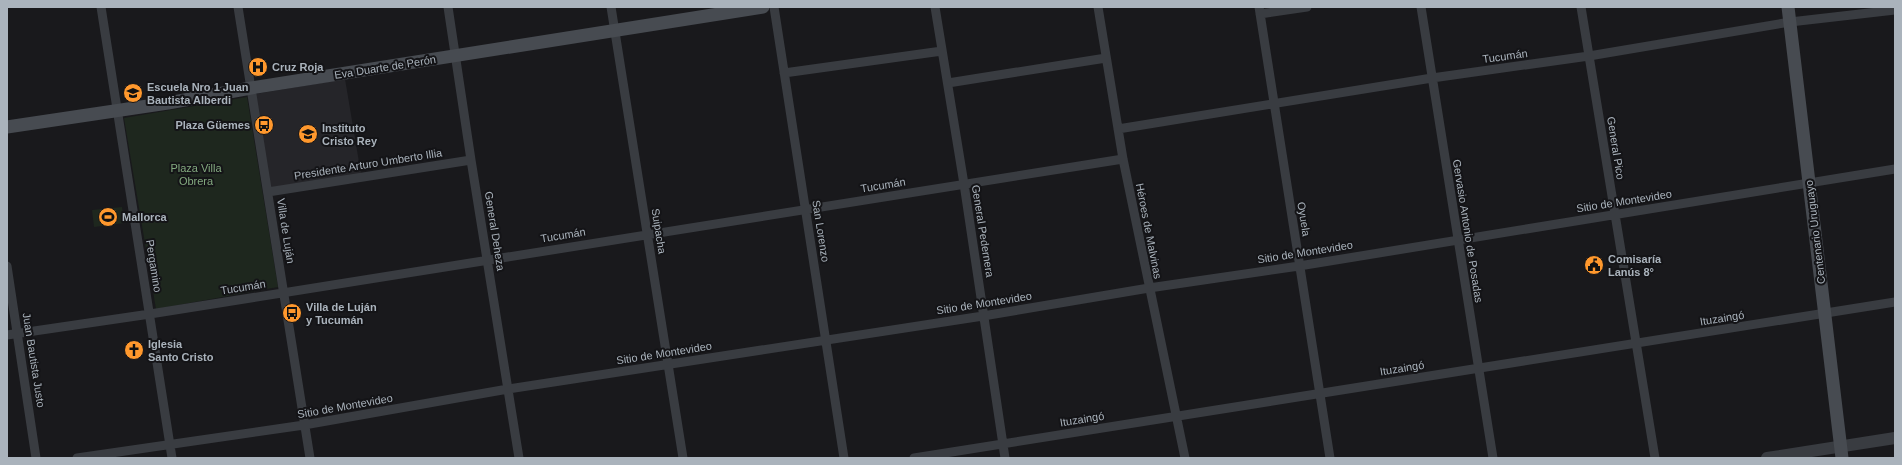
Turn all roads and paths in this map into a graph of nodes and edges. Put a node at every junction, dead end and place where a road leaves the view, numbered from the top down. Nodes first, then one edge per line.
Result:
1 (101, 7) edge
2 (238, 7) edge
3 (448, 7) edge
4 (611, 7) edge
5 (763, 7) edge
6 (774, 7) edge
7 (935, 7) edge
8 (1098, 7) edge
9 (1307, 7) edge
10 (1421, 7) edge
11 (1581, 7) edge
12 (1788, 7) edge
13 (1895, 10) edge
14 (1260, 11) edge
15 (1790, 22) junction
16 (614, 31) junction
17 (942, 51) junction
18 (456, 56) junction
19 (1589, 56) junction
20 (1106, 58) junction
21 (784, 73) junction
22 (1432, 78) junction
23 (948, 83) junction
24 (251, 88) junction
25 (1274, 104) junction
26 (118, 111) junction
27 (7, 127) edge
28 (1118, 129) junction
29 (1123, 159) junction
30 (471, 160) junction
31 (1895, 169) edge
32 (964, 184) junction
33 (1809, 184) junction
34 (268, 192) junction
35 (805, 210) junction
36 (1614, 215) junction
37 (648, 234) junction
38 (1457, 240) junction
39 (487, 260) junction
40 (7, 266) edge
41 (1299, 266) junction
42 (1149, 288) junction
43 (284, 293) junction
44 (1895, 302) edge
45 (150, 314) junction
46 (1825, 314) junction
47 (983, 316) junction
48 (18, 333) junction
49 (7, 335) edge
50 (826, 339) junction
51 (1635, 343) junction
52 (668, 365) junction
53 (1478, 368) junction
54 (508, 389) junction
55 (1320, 394) junction
56 (1177, 415) junction
57 (304, 425) junction
58 (1895, 438) edge
59 (1003, 444) junction
60 (170, 445) junction
61 (1841, 452) edge
62 (36, 458) edge
63 (77, 458) edge
64 (172, 458) edge
65 (310, 458) edge
66 (520, 458) edge
67 (683, 458) edge
68 (844, 458) edge
69 (914, 458) edge
70 (1005, 458) edge
71 (1185, 458) edge
72 (1330, 458) edge
73 (1493, 458) edge
74 (1655, 458) edge
75 (1767, 458) edge

1 - 26 street, Pergamino
2 - 24 street, Villa de Luján
3 - 18 street, General Deheza
4 - 16 street, Suipacha
5 - 16 main road, Eva Duarte de Perón
6 - 21 street, San Lorenzo
7 - 17 street, General Pedernera
8 - 20 street, Héroes de Malvinas
9 - 14 street
10 - 22 street, Gervasio Antonio de Posadas
11 - 19 street, General Pico
12 - 15 main road, Centenario Uruguayo
13 - 15 street, Tucumán
14 - 25 street, Oyuela
15 - 19 street, Tucumán
15 - 33 main road, Centenario Uruguayo
16 - 18 main road, Eva Duarte de Perón
16 - 37 street, Suipacha
17 - 21 street
17 - 23 street, General Pedernera
18 - 24 main road, Eva Duarte de Perón
18 - 30 street, General Deheza
19 - 22 street, Tucumán
19 - 36 street, General Pico
20 - 23 street
20 - 28 street, Héroes de Malvinas
21 - 35 street, San Lorenzo
22 - 25 street, Tucumán
22 - 38 street, Gervasio Antonio de Posadas
23 - 32 street, General Pedernera
24 - 26 main road, Eva Duarte de Perón
24 - 34 street, Villa de Luján
25 - 28 street, Tucumán
25 - 41 street, Oyuela
26 - 27 main road, Eva Duarte de Perón
26 - 45 street, Pergamino
28 - 29 street, Héroes de Malvinas
29 - 32 street, Tucumán
29 - 42 street, Héroes de Malvinas
30 - 34 street, Presidente Arturo Umberto Illia
30 - 39 street, General Deheza
31 - 33 street, Sitio de Montevideo
32 - 35 street, Tucumán
32 - 47 street, General Pedernera
33 - 36 street, Sitio de Montevideo
33 - 46 main road, Centenario Uruguayo
34 - 43 street, Villa de Luján
35 - 37 street, Tucumán
35 - 50 street, San Lorenzo
36 - 38 street, Sitio de Montevideo
36 - 51 street, General Pico
37 - 39 street, Tucumán
37 - 52 street, Suipacha
38 - 41 street, Sitio de Montevideo
38 - 53 street, Gervasio Antonio de Posadas
39 - 43 street, Tucumán
39 - 54 street, General Deheza
40 - 48 street, Juan Bautista Justo
41 - 42 street, Sitio de Montevideo
41 - 55 street, Oyuela
42 - 47 street, Sitio de Montevideo
42 - 56 street, Héroes de Malvinas
43 - 45 street, Tucumán
43 - 57 street, Villa de Luján
44 - 46 street, Ituzaingó
45 - 48 street, Tucumán
45 - 60 street, Pergamino
46 - 51 street, Ituzaingó
46 - 61 main road, Centenario Uruguayo
47 - 50 street, Sitio de Montevideo
47 - 59 street, General Pedernera
48 - 49 street, Tucumán
48 - 62 street, Juan Bautista Justo
50 - 52 street, Sitio de Montevideo
50 - 68 street, San Lorenzo
51 - 53 street, Ituzaingó
51 - 74 street, General Pico
52 - 54 street, Sitio de Montevideo
52 - 67 street, Suipacha
53 - 55 street, Ituzaingó
53 - 73 street, Gervasio Antonio de Posadas
54 - 57 street, Sitio de Montevideo
54 - 66 street, General Deheza
55 - 56 street, Ituzaingó
55 - 72 street, Oyuela
56 - 59 street, Ituzaingó
56 - 71 street, Héroes de Malvinas
57 - 60 street, Sitio de Montevideo
57 - 65 street, Villa de Luján
58 - 61 street
59 - 69 street, Ituzaingó
59 - 70 street, General Pedernera
60 - 63 street, Sitio de Montevideo
60 - 64 street, Pergamino
61 - 75 street

